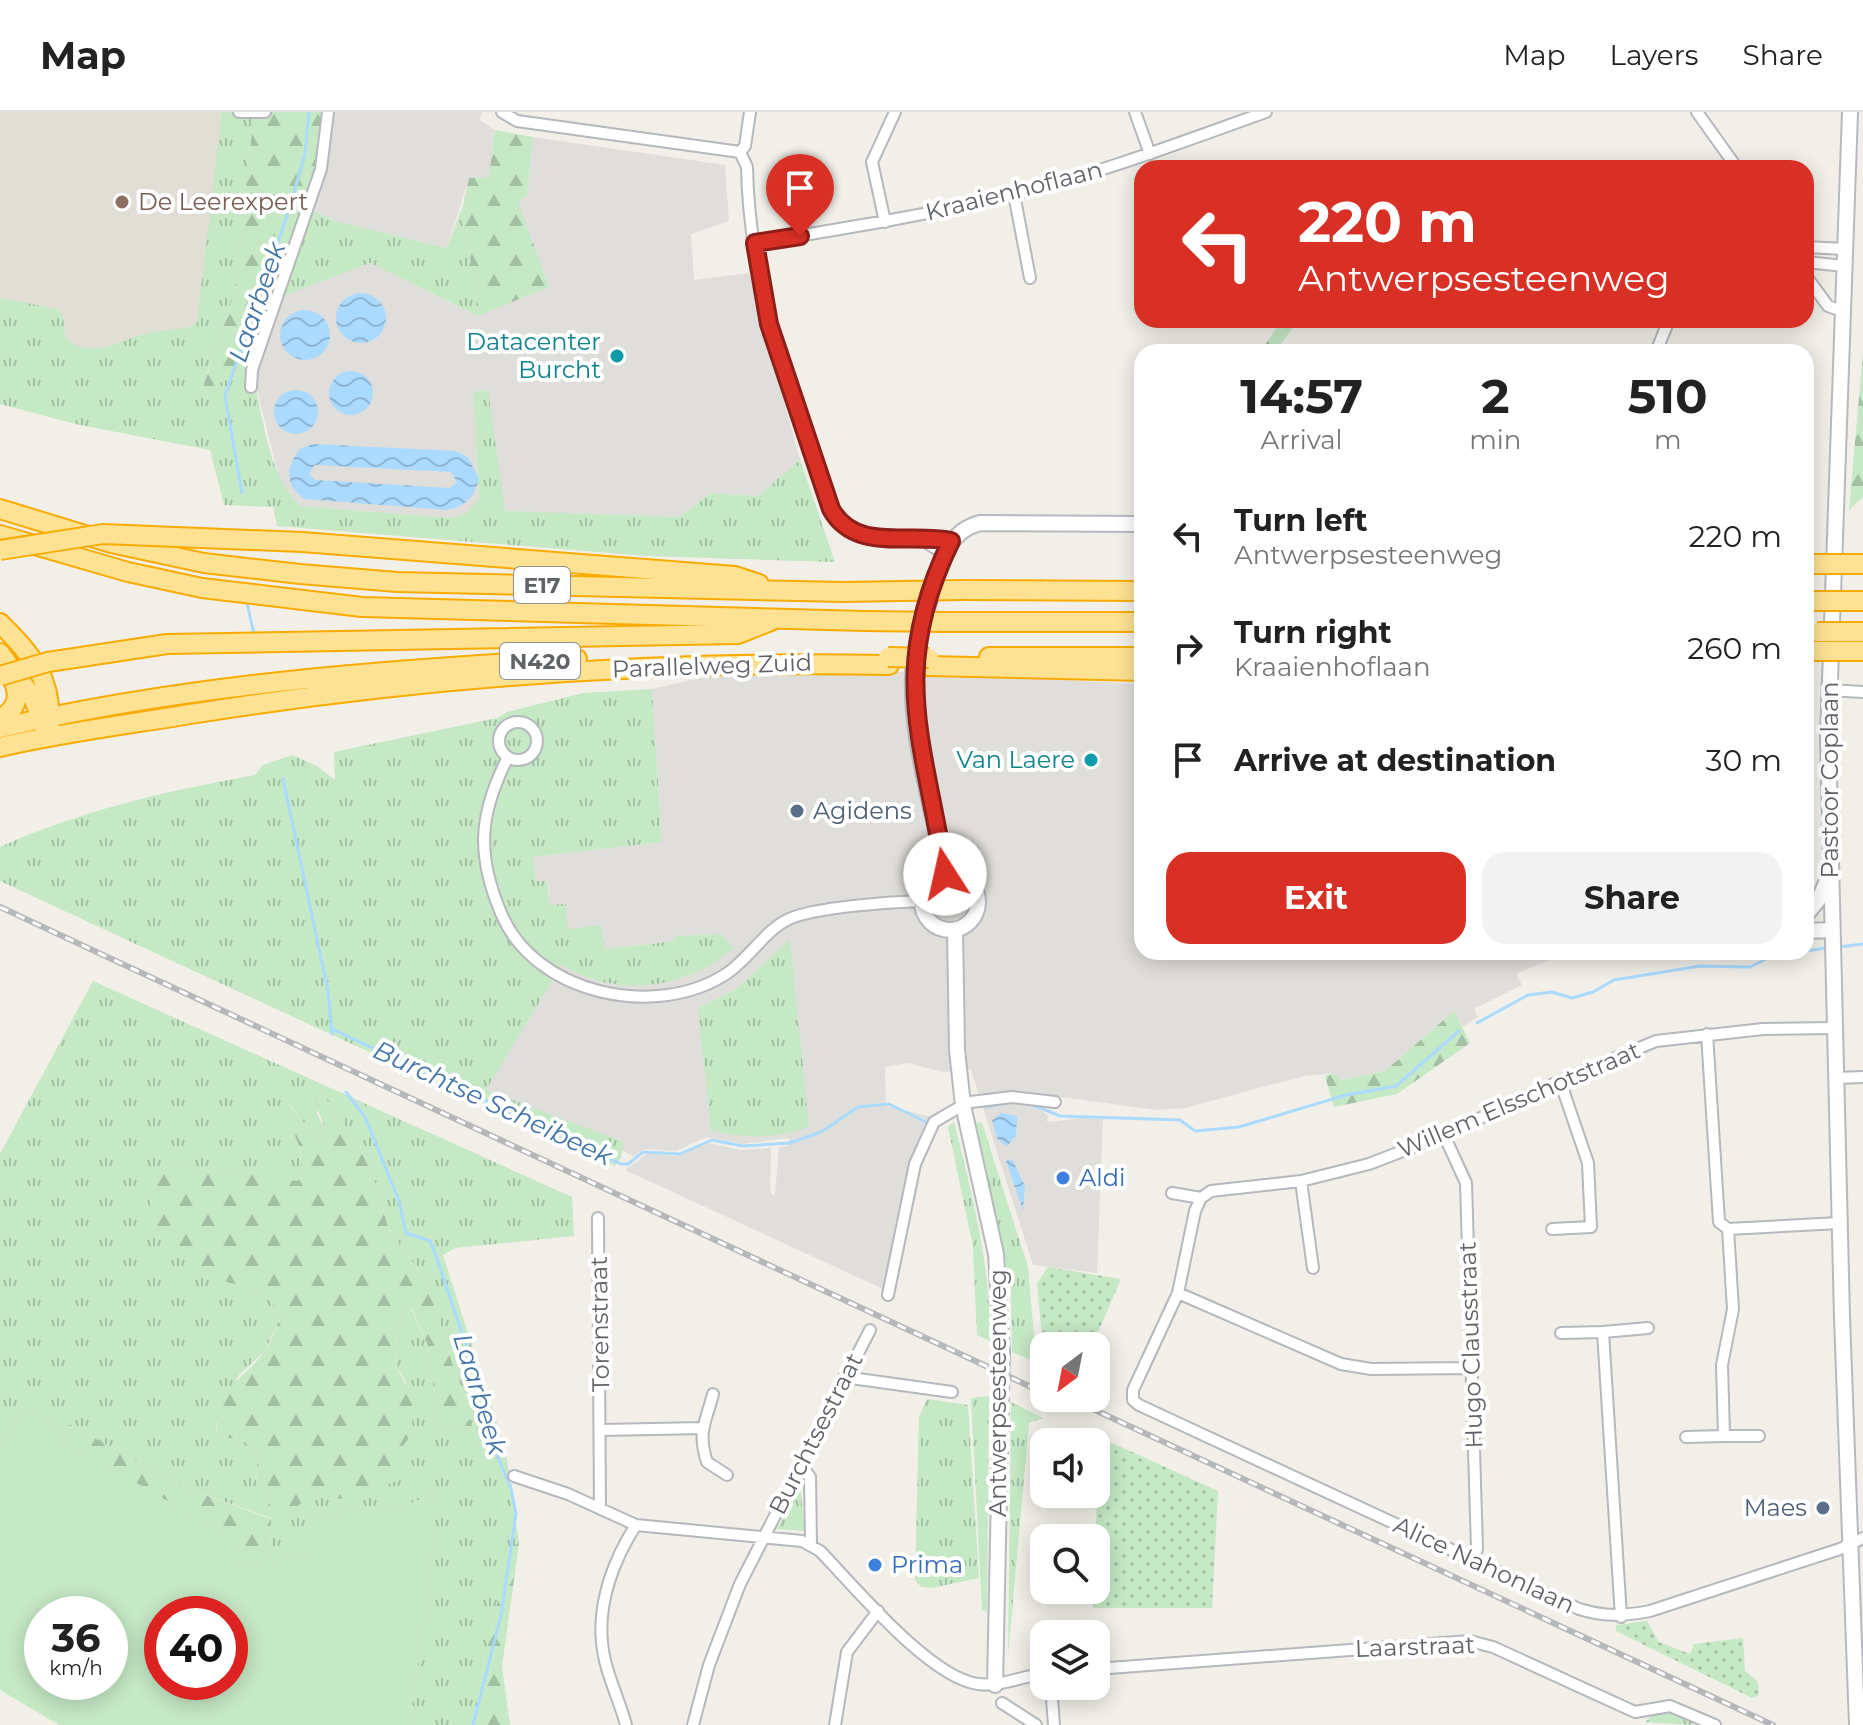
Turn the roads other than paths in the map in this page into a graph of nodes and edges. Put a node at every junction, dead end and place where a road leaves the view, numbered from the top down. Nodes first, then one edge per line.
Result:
1 (239, 112) edge
2 (265, 112) edge
3 (328, 112) edge
4 (502, 112) edge
5 (750, 112) edge
6 (895, 112) edge
7 (1135, 112) edge
8 (1266, 112) edge
9 (1697, 112) edge
10 (1850, 112) edge
11 (740, 152) junction
12 (1150, 154) junction
13 (1731, 160) edge
14 (1014, 194) junction
15 (885, 222) junction
16 (755, 243) junction
17 (1814, 247) edge
18 (1845, 249) junction
19 (1814, 263) edge
20 (1844, 266) junction
21 (1030, 278) dead end
22 (1814, 287) edge
23 (1842, 311) junction
24 (251, 387) dead end
25 (0, 509) edge
26 (1134, 524) edge
27 (0, 535) edge
28 (948, 548) junction
29 (0, 550) edge
30 (1814, 564) edge
31 (1863, 564) edge
32 (1134, 591) edge
33 (784, 592) junction
34 (1814, 601) edge
35 (1863, 601) edge
36 (781, 618) junction
37 (1134, 622) edge
38 (0, 623) edge
39 (1814, 632) edge
40 (1863, 632) edge
41 (1814, 651) edge
42 (1863, 651) edge
43 (0, 654) edge
44 (1134, 657) edge
45 (928, 662) junction
46 (1134, 671) edge
47 (0, 676) edge
48 (1829, 690) junction
49 (1863, 692) edge
50 (49, 693) junction
51 (252, 696) junction
52 (114, 707) junction
53 (0, 719) edge
54 (46, 725) junction
55 (0, 728) edge
56 (0, 741) edge
57 (0, 747) edge
58 (508, 757) dead end
59 (1830, 869) junction
60 (945, 874) junction
61 (921, 901) junction
62 (1814, 906) edge
63 (1814, 919) edge
64 (1832, 926) junction
65 (1814, 929) edge
66 (955, 930) junction
67 (1835, 1028) junction
68 (1707, 1034) junction
69 (1863, 1077) edge
70 (1836, 1078) junction
71 (1560, 1081) junction
72 (1055, 1102) dead end
73 (967, 1104) junction
74 (1444, 1135) junction
75 (1301, 1181) junction
76 (1172, 1193) dead end
77 (1201, 1198) junction
78 (598, 1218) dead end
79 (1839, 1223) junction
80 (1552, 1229) dead end
81 (1728, 1229) junction
82 (1313, 1268) dead end
83 (1178, 1293) junction
84 (888, 1295) dead end
85 (1648, 1328) dead end
86 (870, 1330) dead end
87 (1603, 1332) junction
88 (1561, 1333) dead end
89 (1471, 1368) junction
90 (844, 1377) junction
91 (952, 1392) dead end
92 (713, 1394) dead end
93 (703, 1428) junction
94 (601, 1430) junction
95 (1724, 1436) junction
96 (1759, 1436) dead end
97 (1686, 1437) dead end
98 (801, 1465) junction
99 (727, 1475) dead end
100 (514, 1476) dead end
101 (600, 1508) junction
102 (636, 1525) junction
103 (763, 1536) junction
104 (1857, 1541) edge
105 (811, 1545) junction
106 (1473, 1559) junction
107 (878, 1611) junction
108 (1621, 1617) junction
109 (1110, 1668) edge
110 (1030, 1677) edge
111 (995, 1685) junction
112 (1052, 1700) edge
113 (1002, 1703) dead end
114 (626, 1725) edge
115 (693, 1725) edge
116 (835, 1725) edge
117 (1036, 1725) edge
118 (1054, 1725) edge
119 (1715, 1725) edge
120 (1857, 1725) edge

1 - 2 street
3 - 24 street
4 - 11 street
5 - 11 street
6 - 15 street
7 - 12 street
8 - 12 street, Kraaienhoflaan
9 - 13 street
10 - 18 street, Pastoor Coplaan
11 - 16 street
12 - 14 street, Kraaienhoflaan
14 - 15 street, Kraaienhoflaan
14 - 21 street
15 - 16 street, Kraaienhoflaan
16 - 28 street
17 - 18 street
18 - 20 street, Pastoor Coplaan
19 - 20 street
20 - 23 street, Pastoor Coplaan
22 - 23 street
23 - 48 street, Pastoor Coplaan
25 - 33 highway, E17
26 - 28 street
27 - 36 highway, E17
28 - 60 street
29 - 33 highway, bridge
30 - 31 highway, bridge
32 - 33 highway, E17, bridge
34 - 35 highway, bridge
36 - 37 highway, E17, bridge
36 - 47 highway, bridge
38 - 50 highway
39 - 40 highway, bridge
41 - 42 highway, bridge
43 - 53 highway
43 - 54 highway
44 - 45 highway, Parallelweg Zuid / N420
45 - 46 highway, Parallelweg Zuid / N420
45 - 51 highway, Parallelweg Zuid / N420, bridge
48 - 49 street
48 - 59 street, Pastoor Coplaan
50 - 52 highway
50 - 54 highway
51 - 52 highway, Parallelweg Zuid
51 - 54 highway, Parallelweg Zuid
52 - 54 highway, Parallelweg Zuid
54 - 55 highway, Parallelweg Zuid
54 - 56 highway
54 - 57 highway, Parallelweg Zuid
58 - 61 street
59 - 62 street
59 - 64 street, Pastoor Coplaan
60 - 61 street
60 - 66 street
61 - 66 street
63 - 64 street
64 - 65 street
64 - 67 street, Pastoor Coplaan
66 - 73 street, Antwerpsesteenweg
67 - 68 street, Willem Elsschotstraat
67 - 70 street, Pastoor Coplaan
68 - 71 street, Willem Elsschotstraat
68 - 81 street
69 - 70 street
70 - 79 street, Pastoor Coplaan
71 - 74 street, Willem Elsschotstraat
71 - 80 street
72 - 73 street
73 - 84 street
73 - 111 street, Antwerpsesteenweg, bridge
74 - 75 street, Willem Elsschotstraat
74 - 89 street, Hugo Clausstraat
75 - 77 street, Willem Elsschotstraat
75 - 82 street
76 - 77 street, Willem Elsschotstraat
77 - 83 street
78 - 94 street, Torenstraat
79 - 81 street
79 - 104 street, Pastoor Coplaan
81 - 95 street
83 - 89 street
83 - 106 street, Alice Nahonlaan
85 - 87 street
86 - 90 street, Burchtsestraat
87 - 88 street
87 - 108 street
89 - 106 street, Hugo Clausstraat
90 - 91 street
90 - 98 street, Burchtsestraat
92 - 93 street
93 - 94 street
93 - 99 street
94 - 101 street, Torenstraat
95 - 96 street
95 - 97 street
98 - 103 street, Burchtsestraat
98 - 105 street
100 - 101 street
101 - 102 street
102 - 103 street, Burchtsestraat
102 - 114 street
103 - 105 street
103 - 115 street
104 - 108 street, Alice Nahonlaan
104 - 120 street, Pastoor Coplaan
105 - 107 street
106 - 108 street, Alice Nahonlaan
107 - 111 street
107 - 116 street
109 - 119 street, Laarstraat
110 - 111 street
112 - 118 street
113 - 117 street

